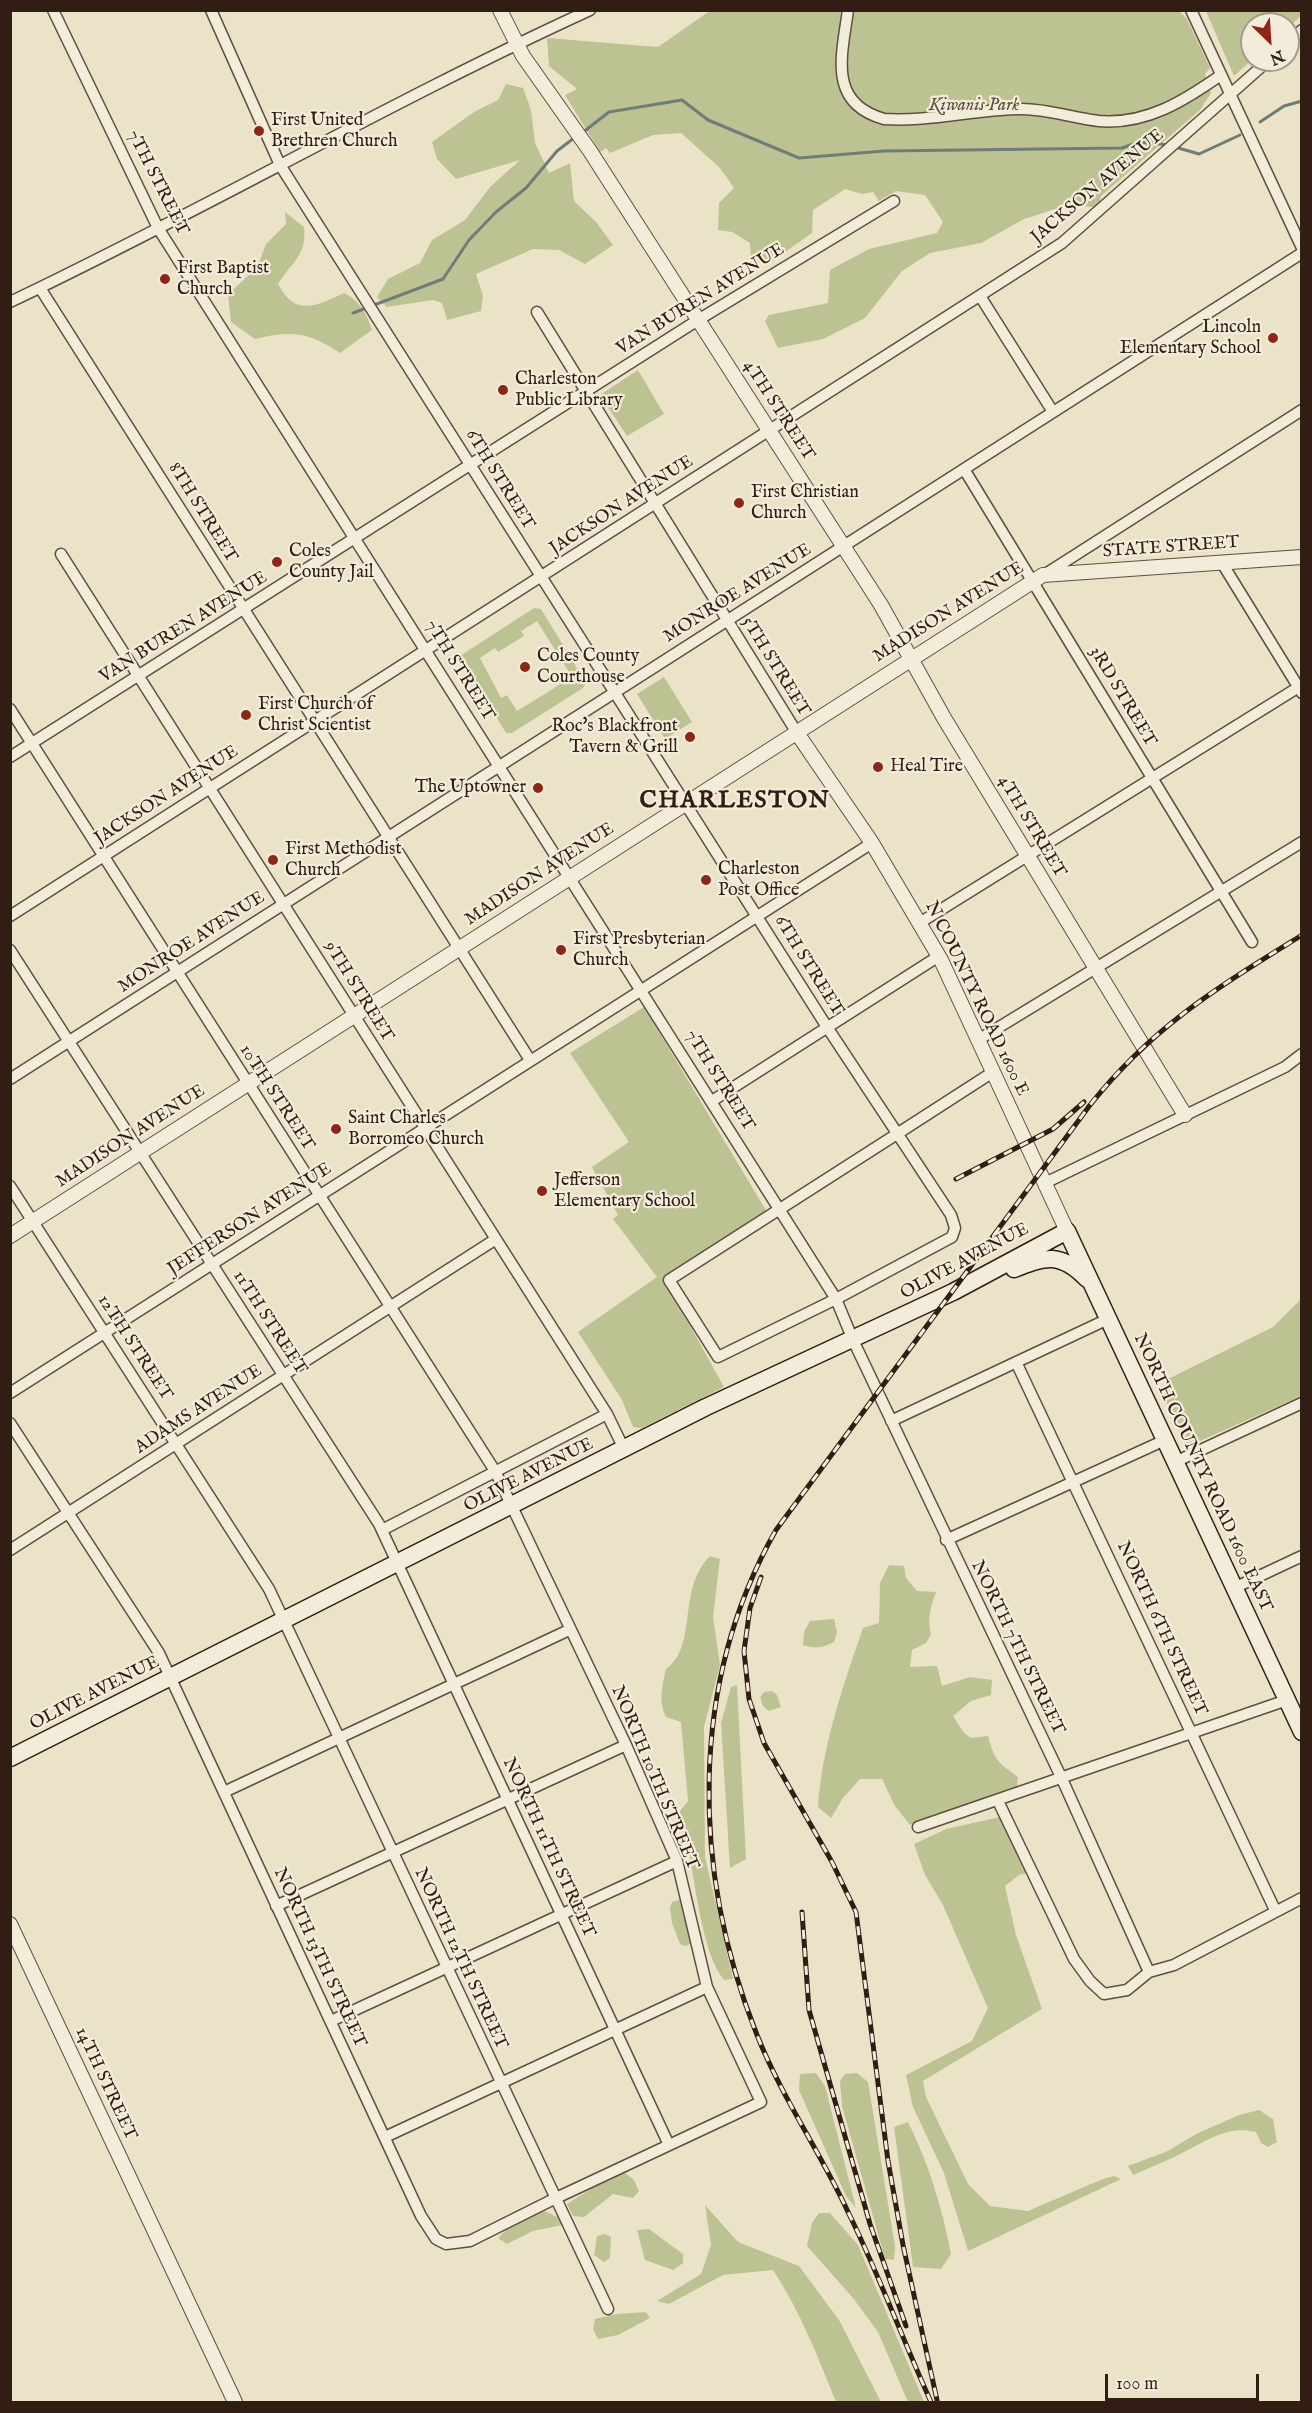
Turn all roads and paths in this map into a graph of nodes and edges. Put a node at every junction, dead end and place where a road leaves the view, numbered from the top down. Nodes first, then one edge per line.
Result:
1 (53, 10) edge
2 (211, 10) edge
3 (500, 10) edge
4 (590, 10) edge
5 (848, 10) edge
6 (1191, 10) edge
7 (516, 44) junction
8 (1256, 72) edge
9 (1221, 75) junction
10 (1230, 95) junction
11 (280, 165) junction
12 (894, 201) dead end
13 (158, 228) junction
14 (1302, 250) edge
15 (40, 288) junction
16 (980, 296) junction
17 (10, 302) edge
18 (537, 312) dead end
19 (698, 320) junction
20 (586, 391) junction
21 (1302, 410) edge
22 (1053, 412) junction
23 (770, 430) junction
24 (470, 465) junction
25 (964, 469) junction
26 (656, 504) junction
27 (356, 538) junction
28 (844, 547) junction
29 (61, 554) dead end
30 (1302, 557) edge
31 (1222, 563) junction
32 (541, 577) junction
33 (1038, 579) junction
34 (244, 610) junction
35 (726, 621) junction
36 (426, 650) junction
37 (910, 659) junction
38 (139, 677) junction
39 (1300, 688) edge
40 (615, 692) junction
41 (10, 709) edge
42 (315, 721) junction
43 (797, 733) junction
44 (31, 743) junction
45 (10, 757) edge
46 (500, 766) junction
47 (1151, 777) junction
48 (210, 788) junction
49 (685, 804) junction
50 (388, 837) junction
51 (1302, 842) edge
52 (872, 843) junction
53 (1027, 855) junction
54 (102, 857) junction
55 (570, 877) junction
56 (1222, 891) junction
57 (283, 904) junction
58 (10, 916) edge
59 (756, 916) junction
60 (921, 922) junction
61 (1252, 942) dead end
62 (459, 949) junction
63 (10, 950) edge
64 (939, 956) junction
65 (1095, 967) junction
66 (176, 973) junction
67 (641, 989) junction
68 (354, 1016) junction
69 (827, 1027) junction
70 (978, 1040) junction
71 (69, 1041) junction
72 (1302, 1054) edge
73 (530, 1060) junction
74 (993, 1072) junction
75 (10, 1078) edge
76 (248, 1084) junction
77 (712, 1101) junction
78 (1185, 1115) junction
79 (425, 1128) junction
80 (897, 1134) junction
81 (140, 1152) junction
82 (1045, 1183) junction
83 (10, 1186) edge
84 (319, 1195) junction
85 (780, 1209) junction
86 (33, 1221) junction
87 (1066, 1231) junction
88 (10, 1236) edge
89 (496, 1239) junction
90 (212, 1264) junction
91 (978, 1277) junction
92 (1091, 1283) junction
93 (836, 1299) junction
94 (391, 1306) junction
95 (1108, 1319) junction
96 (104, 1333) junction
97 (853, 1340) junction
98 (1016, 1362) junction
99 (283, 1375) junction
100 (10, 1393) edge
101 (1301, 1405) edge
102 (607, 1414) junction
103 (891, 1421) junction
104 (10, 1423) edge
105 (1165, 1440) junction
106 (176, 1444) junction
107 (624, 1449) junction
108 (1175, 1462) junction
109 (495, 1471) junction
110 (1073, 1482) junction
111 (511, 1507) junction
112 (68, 1513) junction
113 (382, 1530) junction
114 (946, 1540) junction
115 (10, 1550) edge
116 (1302, 1556) edge
117 (398, 1564) junction
118 (1234, 1588) junction
119 (284, 1621) junction
120 (569, 1630) junction
121 (170, 1678) junction
122 (454, 1684) junction
123 (1287, 1700) junction
124 (1302, 1732) edge
125 (1192, 1733) junction
126 (339, 1738) junction
127 (626, 1745) junction
128 (10, 1758) edge
129 (1062, 1779) junction
130 (224, 1792) junction
131 (508, 1799) junction
132 (998, 1801) junction
133 (918, 1827) dead end
134 (393, 1853) junction
135 (677, 1861) junction
136 (1302, 1898) edge
137 (276, 1906) junction
138 (1275, 1910) junction
139 (562, 1915) junction
140 (10, 1924) edge
141 (446, 1968) junction
142 (1149, 1972) junction
143 (707, 1987) junction
144 (331, 2021) junction
145 (615, 2030) junction
146 (500, 2084) junction
147 (385, 2137) junction
148 (669, 2145) junction
149 (554, 2199) junction
150 (608, 2309) dead end
151 (235, 2403) edge

1 - 13 street, 7TH STREET
2 - 11 street, 6TH STREET
3 - 7 street, 4TH STREET
4 - 7 street
5 - 9 street
6 - 9 street
7 - 11 street
7 - 19 street, 4TH STREET
8 - 10 street, JACKSON AVENUE
9 - 10 street
10 - 14 street
10 - 16 street, JACKSON AVENUE
11 - 13 street
11 - 24 street, 6TH STREET
12 - 19 street, VAN BUREN AVENUE
13 - 15 street
13 - 27 street, 7TH STREET
14 - 22 street, MONROE AVENUE
15 - 17 street
15 - 34 street, 8TH STREET
16 - 22 street
16 - 23 street, JACKSON AVENUE
18 - 20 street, 5TH STREET
19 - 20 street, VAN BUREN AVENUE
19 - 23 street, 4TH STREET
20 - 24 street, VAN BUREN AVENUE
20 - 26 street, 5TH STREET
21 - 33 street, MADISON AVENUE
22 - 25 street, MONROE AVENUE
23 - 26 street, JACKSON AVENUE
23 - 28 street, 4TH STREET
24 - 27 street, VAN BUREN AVENUE
24 - 32 street, 6TH STREET
25 - 28 street, MONROE AVENUE
25 - 33 street, 3RD STREET
26 - 32 street, JACKSON AVENUE
26 - 35 street, 5TH STREET
27 - 34 street, VAN BUREN AVENUE
27 - 36 street, 7TH STREET
28 - 35 street, MONROE AVENUE
28 - 37 street, 4TH STREET
29 - 38 street, 9TH STREET
30 - 31 street, STATE STREET
31 - 33 street, STATE STREET
31 - 39 street
32 - 36 street, JACKSON AVENUE
32 - 40 street, 6TH STREET
33 - 37 street, MADISON AVENUE
33 - 47 street, 3RD STREET
34 - 38 street, VAN BUREN AVENUE
34 - 42 street, 8TH STREET
35 - 40 street, MONROE AVENUE
35 - 43 street, 5TH STREET
36 - 42 street, JACKSON AVENUE
36 - 46 street, 7TH STREET
37 - 43 street, MADISON AVENUE
37 - 53 street, 4TH STREET
38 - 44 street, VAN BUREN AVENUE
38 - 48 street, 9TH STREET
39 - 47 street
40 - 46 street, MONROE AVENUE
40 - 49 street, 6TH STREET
41 - 44 street, 10TH STREET
42 - 48 street, JACKSON AVENUE
42 - 50 street, 8TH STREET
43 - 49 street, MADISON AVENUE
43 - 52 street, N COUNTY ROAD 1600 E
44 - 45 street, VAN BUREN AVENUE
44 - 54 street, 10TH STREET
46 - 50 street, MONROE AVENUE
46 - 55 street, 7TH STREET
47 - 53 street
47 - 56 street, 3RD STREET
48 - 54 street, JACKSON AVENUE
48 - 57 street, 9TH STREET
49 - 55 street, MADISON AVENUE
49 - 59 street, 6TH STREET
50 - 57 street, MONROE AVENUE
50 - 62 street, 8TH STREET
51 - 56 street
52 - 59 street, JEFFERSON AVENUE
52 - 60 street, N COUNTY ROAD 1600 E
53 - 60 street
53 - 65 street, 4TH STREET
54 - 58 street, JACKSON AVENUE
54 - 66 street, 10TH STREET
55 - 62 street, MADISON AVENUE
55 - 67 street, 7TH STREET
56 - 61 street, 3RD STREET
56 - 65 street
57 - 66 street, MONROE AVENUE
57 - 68 street, 9TH STREET
59 - 67 street, JEFFERSON AVENUE
59 - 69 street, 6TH STREET
60 - 64 street, N COUNTY ROAD 1600 E
62 - 68 street, MADISON AVENUE
62 - 73 street, 8TH STREET
63 - 71 street, 11TH STREET
64 - 69 street
64 - 70 street, N COUNTY ROAD 1600 E
65 - 70 street
65 - 78 street, 4TH STREET
66 - 71 street, MONROE AVENUE
66 - 76 street, 10TH STREET
67 - 73 street, JEFFERSON AVENUE
67 - 77 street, 7TH STREET
68 - 76 street, MADISON AVENUE
68 - 79 street, 9TH STREET
69 - 77 street
69 - 80 street, 6TH STREET
70 - 74 street, N COUNTY ROAD 1600 E
71 - 75 street, MONROE AVENUE
71 - 81 street, 11TH STREET
72 - 78 street
73 - 79 street, JEFFERSON AVENUE
74 - 80 street
74 - 82 street, N COUNTY ROAD 1600 E
76 - 81 street, MADISON AVENUE
76 - 84 street, 10TH STREET
77 - 85 street, 7TH STREET
78 - 82 street
79 - 84 street, JEFFERSON AVENUE
79 - 89 street, 9TH STREET
80 - 85 street
80 - 93 street, 6TH STREET
81 - 86 street, MADISON AVENUE
81 - 90 street, 11TH STREET
82 - 87 street, N COUNTY ROAD 1600 E
83 - 86 street, 12TH STREET
84 - 90 street, JEFFERSON AVENUE
84 - 94 street, 10TH STREET
85 - 93 street, 7TH STREET
85 - 93 street
86 - 88 street, MADISON AVENUE
86 - 96 street, 12TH STREET
87 - 91 main road, OLIVE AVENUE
87 - 92 main road, NORTH COUNTY ROAD 1600 EAST
89 - 94 street, ADAMS AVENUE
89 - 102 street, 9TH STREET
90 - 96 street, JEFFERSON AVENUE
90 - 99 street, 11TH STREET
91 - 92 main road
91 - 97 main road, OLIVE AVENUE
92 - 95 main road, NORTH COUNTY ROAD 1600 EAST
93 - 97 street, 7TH STREET
94 - 99 street, ADAMS AVENUE
94 - 109 street, 10TH STREET
95 - 98 street
95 - 105 main road, NORTH COUNTY ROAD 1600 EAST
96 - 100 street, JEFFERSON AVENUE
96 - 106 street, 12TH STREET
97 - 103 street, NORTH 7TH STREET
97 - 107 main road, OLIVE AVENUE
98 - 103 street
98 - 110 street, NORTH 6TH STREET
99 - 106 street, ADAMS AVENUE
99 - 113 street, 11TH STREET
101 - 108 street
102 - 107 street, 9TH STREET
102 - 109 street
103 - 114 street, NORTH 7TH STREET
104 - 112 street, NORTH 13TH STREET
105 - 108 main road, NORTH COUNTY ROAD 1600 EAST
105 - 110 street
106 - 112 street, ADAMS AVENUE
106 - 119 street, 12TH STREET
107 - 111 main road, OLIVE AVENUE
108 - 118 main road, NORTH COUNTY ROAD 1600 EAST
109 - 111 street, 10TH STREET
109 - 113 street
110 - 114 street
110 - 125 street, NORTH 6TH STREET
111 - 117 main road, OLIVE AVENUE
111 - 120 street, NORTH 10TH STREET
112 - 115 street, ADAMS AVENUE
112 - 121 street, NORTH 13TH STREET
113 - 117 street, 11TH STREET
114 - 129 street, NORTH 7TH STREET
116 - 118 street
117 - 119 main road, OLIVE AVENUE
117 - 122 street, NORTH 11TH STREET
118 - 123 main road, NORTH COUNTY ROAD 1600 EAST
119 - 121 main road, OLIVE AVENUE
119 - 126 street, NORTH 12TH STREET
120 - 122 street
120 - 127 street, NORTH 10TH STREET
121 - 128 main road, OLIVE AVENUE
121 - 130 street, NORTH 13TH STREET
122 - 126 street
122 - 131 street, NORTH 11TH STREET
123 - 124 main road, NORTH COUNTY ROAD 1600 EAST
123 - 125 street
125 - 129 street
125 - 138 street, NORTH 6TH STREET
126 - 130 street
126 - 134 street, NORTH 12TH STREET
127 - 131 street
127 - 135 street, NORTH 10TH STREET
129 - 132 street
129 - 142 street, NORTH 7TH STREET
130 - 137 street, NORTH 13TH STREET
131 - 134 street
131 - 139 street, NORTH 11TH STREET
132 - 133 street
132 - 142 street
134 - 137 street
134 - 141 street, NORTH 12TH STREET
135 - 139 street
135 - 143 street, NORTH 10TH STREET
136 - 138 street
137 - 144 street, NORTH 13TH STREET
138 - 142 street
139 - 141 street
139 - 145 street, NORTH 11TH STREET
140 - 151 street, 14TH STREET
141 - 144 street
141 - 146 street, NORTH 12TH STREET
143 - 145 street
143 - 148 street, NORTH 10TH STREET
144 - 147 street, NORTH 13TH STREET
145 - 146 street
145 - 148 street, NORTH 11TH STREET
146 - 147 street
146 - 149 street, NORTH 12TH STREET
147 - 149 street, NORTH 13TH STREET
148 - 149 street
149 - 150 street, NORTH 12TH STREET

